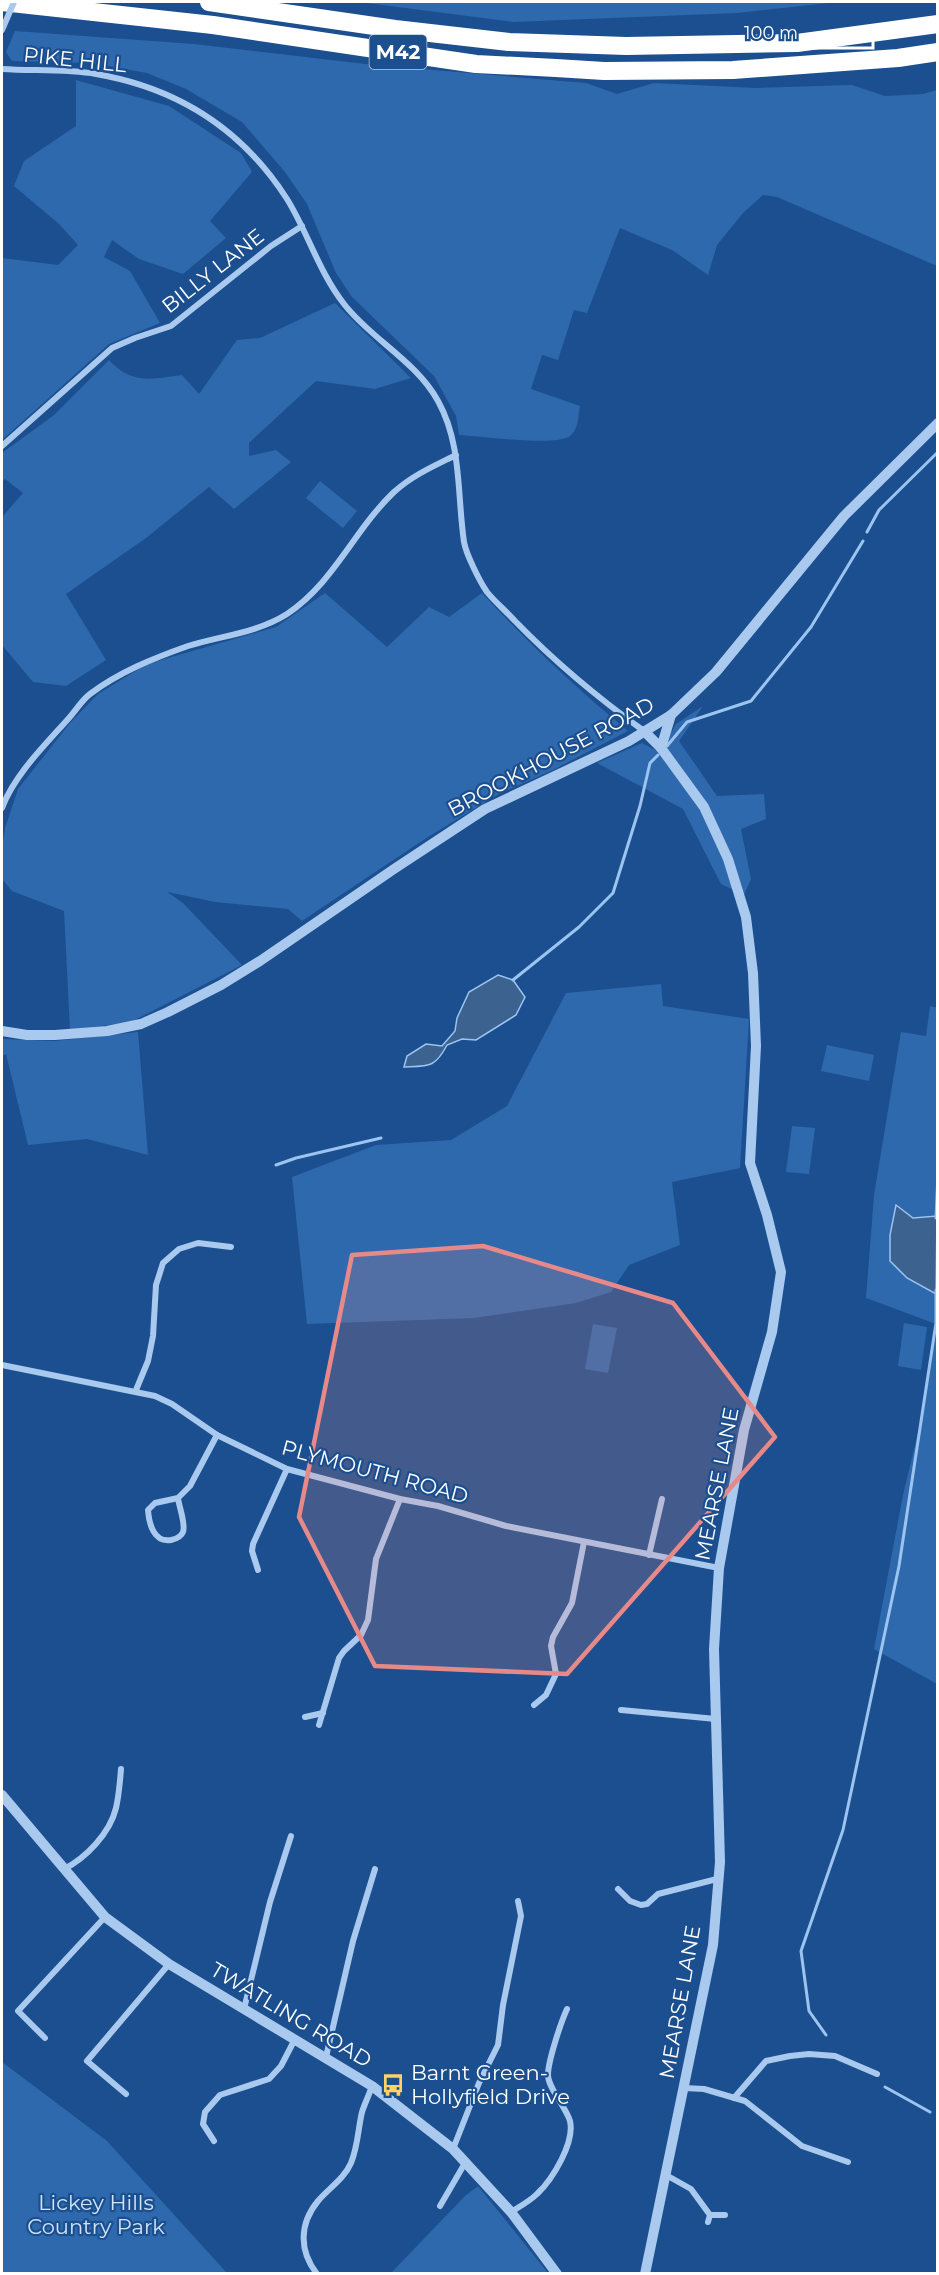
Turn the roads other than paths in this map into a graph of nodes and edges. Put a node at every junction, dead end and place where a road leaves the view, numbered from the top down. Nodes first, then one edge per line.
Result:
1 (2, 2) edge
2 (14, 2) edge
3 (209, 2) edge
4 (938, 24) edge
5 (2, 30) edge
6 (938, 52) edge
7 (2, 69) edge
8 (302, 226) junction
9 (938, 423) edge
10 (2, 446) edge
11 (456, 455) junction
12 (671, 715) junction
13 (644, 731) junction
14 (662, 748) junction
15 (2, 808) edge
16 (2, 1031) edge
17 (231, 1247) dead end
18 (2, 1365) edge
19 (136, 1390) junction
20 (217, 1435) junction
21 (287, 1469) junction
22 (178, 1498) junction
23 (400, 1498) junction
24 (663, 1499) dead end
25 (584, 1542) junction
26 (649, 1555) junction
27 (719, 1568) junction
28 (258, 1570) dead end
29 (534, 1705) dead end
30 (621, 1710) dead end
31 (323, 1713) junction
32 (305, 1717) dead end
33 (716, 1719) junction
34 (319, 1725) dead end
35 (122, 1769) dead end
36 (2, 1795) edge
37 (291, 1836) dead end
38 (375, 1869) dead end
39 (63, 1870) junction
40 (717, 1879) junction
41 (618, 1889) dead end
42 (518, 1901) dead end
43 (105, 1917) junction
44 (169, 1964) junction
45 (567, 2008) dead end
46 (244, 2010) junction
47 (45, 2038) dead end
48 (296, 2039) junction
49 (326, 2057) junction
50 (877, 2074) dead end
51 (372, 2086) junction
52 (684, 2088) junction
53 (126, 2094) dead end
54 (734, 2098) junction
55 (214, 2141) dead end
56 (453, 2150) junction
57 (848, 2162) dead end
58 (465, 2163) junction
59 (666, 2175) junction
60 (440, 2206) dead end
61 (511, 2212) junction
62 (725, 2215) dead end
63 (317, 2274) edge
64 (557, 2274) edge
65 (645, 2274) edge

1 - 6 highway, M42
2 - 5 street, bridge
3 - 4 highway, M42
7 - 8 street, PIKE HILL
8 - 10 street, BILLY LANE
8 - 11 street, PIKE HILL
9 - 12 street, BROOKHOUSE ROAD
11 - 13 street, PIKE HILL
11 - 15 street
12 - 13 street, BROOKHOUSE ROAD
12 - 14 street
13 - 14 street, MEARSE LANE
13 - 16 street, BROOKHOUSE ROAD
14 - 27 street, MEARSE LANE
17 - 19 street
18 - 19 street, PLYMOUTH ROAD
19 - 20 street, PLYMOUTH ROAD
20 - 21 street, PLYMOUTH ROAD
20 - 22 street
21 - 23 street, PLYMOUTH ROAD
21 - 28 street
22 - 22 street
23 - 25 street, PLYMOUTH ROAD
23 - 31 street
24 - 26 street
25 - 26 street, PLYMOUTH ROAD
25 - 29 street
26 - 27 street, PLYMOUTH ROAD
27 - 33 street, MEARSE LANE
30 - 33 street
31 - 32 street
31 - 34 street
33 - 40 street, MEARSE LANE
35 - 39 street
36 - 39 street, TWATLING ROAD
37 - 46 street
38 - 49 street
39 - 43 street, TWATLING ROAD
40 - 41 street
40 - 52 street, MEARSE LANE
42 - 56 street
43 - 44 street, TWATLING ROAD
43 - 47 street
44 - 46 street, TWATLING ROAD
44 - 53 street
45 - 61 street
46 - 48 street, TWATLING ROAD
48 - 49 street, TWATLING ROAD
48 - 55 street
49 - 51 street, TWATLING ROAD
50 - 54 street
51 - 56 street, TWATLING ROAD
51 - 63 street
52 - 54 street
52 - 59 street, MEARSE LANE
54 - 57 street
56 - 58 street, TWATLING ROAD
58 - 60 street
58 - 61 street, TWATLING ROAD
59 - 62 street
59 - 65 street, MEARSE LANE
61 - 64 street, TWATLING ROAD

